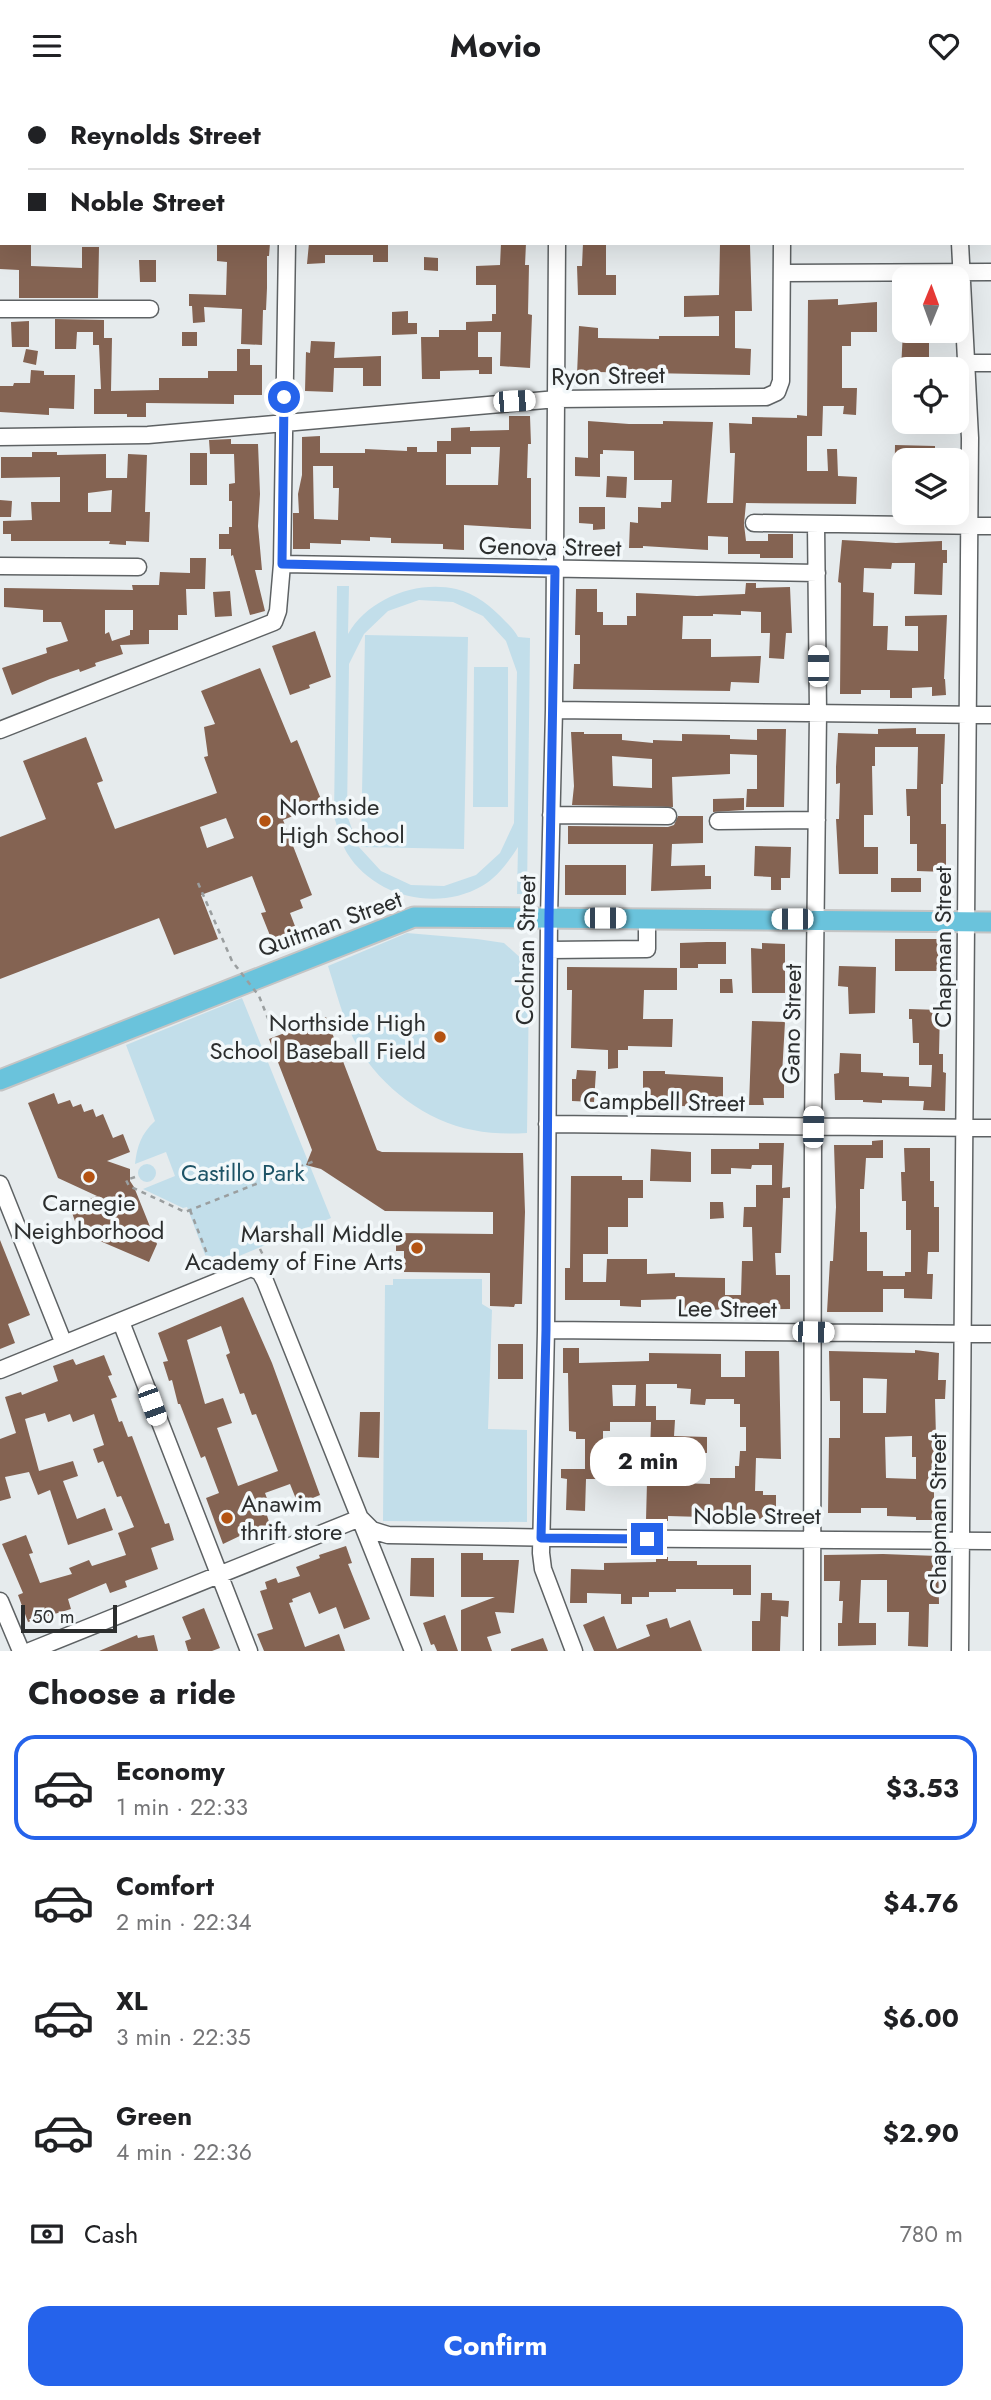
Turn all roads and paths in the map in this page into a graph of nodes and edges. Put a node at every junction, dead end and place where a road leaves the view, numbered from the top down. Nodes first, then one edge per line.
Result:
1 (287, 245) edge
2 (557, 245) edge
3 (782, 245) edge
4 (960, 245) edge
5 (960, 266) edge
6 (892, 272) edge
7 (970, 272) edge
8 (991, 272) edge
9 (783, 273) junction
10 (0, 309) edge
11 (150, 309) dead end
12 (969, 363) edge
13 (991, 363) edge
14 (557, 399) junction
15 (284, 423) junction
16 (969, 423) edge
17 (0, 437) edge
18 (754, 523) dead end
19 (816, 524) junction
20 (968, 526) junction
21 (991, 526) edge
22 (282, 564) junction
23 (0, 566) edge
24 (138, 567) dead end
25 (555, 570) junction
26 (817, 573) junction
27 (554, 710) junction
28 (818, 713) junction
29 (967, 715) junction
30 (991, 715) edge
31 (0, 730) edge
32 (551, 815) junction
33 (668, 816) dead end
34 (817, 820) junction
35 (718, 821) dead end
36 (198, 883) dead end
37 (549, 917) junction
38 (647, 918) junction
39 (816, 919) junction
40 (965, 922) junction
41 (991, 922) edge
42 (549, 950) junction
43 (271, 1026) dead end
44 (0, 1080) edge
45 (547, 1124) junction
46 (813, 1127) junction
47 (964, 1128) junction
48 (991, 1128) edge
49 (317, 1160) dead end
50 (135, 1177) dead end
51 (0, 1184) edge
52 (190, 1210) junction
53 (260, 1249) dead end
54 (261, 1261) dead end
55 (213, 1269) dead end
56 (121, 1322) junction
57 (546, 1330) junction
58 (813, 1332) junction
59 (962, 1334) junction
60 (991, 1334) edge
61 (64, 1344) junction
62 (0, 1370) edge
63 (360, 1518) junction
64 (541, 1538) junction
65 (813, 1539) junction
66 (961, 1540) junction
67 (991, 1541) edge
68 (218, 1575) junction
69 (0, 1601) edge
70 (21, 1651) edge
71 (30, 1651) edge
72 (249, 1651) edge
73 (413, 1651) edge
74 (574, 1651) edge
75 (812, 1651) edge
76 (960, 1651) edge

1 - 15 street
2 - 14 street, Cochran Street
3 - 9 street
4 - 5 street, Chapman Street
6 - 9 street
7 - 8 street
9 - 14 street, Ryon Street
10 - 11 street
12 - 13 street
14 - 15 street, Ryon Street
14 - 25 street, Cochran Street
15 - 17 street, Ryon Street
15 - 22 street
16 - 20 street, Chapman Street
18 - 19 street
19 - 20 street
19 - 26 street, Gano Street
20 - 21 street
20 - 29 street, Chapman Street
22 - 25 street, Genova Street
22 - 31 street
23 - 24 street
25 - 26 street, Genova Street
25 - 27 street, Cochran Street
26 - 28 street, Gano Street
27 - 28 street
27 - 32 street, Cochran Street
28 - 29 street
28 - 34 street, Gano Street
29 - 30 street
29 - 40 street, Chapman Street
32 - 33 street
32 - 37 street, Cochran Street
34 - 35 street
34 - 39 street, Gano Street
36 - 43 path, bridge
37 - 38 main road, Quitman Street
37 - 42 street, Cochran Street
37 - 44 main road, Quitman Street
38 - 39 main road, Quitman Street
38 - 42 street
39 - 40 main road, Quitman Street
39 - 46 street, Gano Street
40 - 41 main road, Quitman Street
40 - 47 street, Chapman Street
42 - 45 street, Cochran Street
45 - 46 street, Campbell Street
45 - 57 street, Cochran Street
46 - 47 street, Campbell Street
46 - 58 street, Gano Street
47 - 48 street, Campbell Street
47 - 59 street, Chapman Street
49 - 52 path
50 - 52 path
51 - 61 street
52 - 55 path
53 - 54 path
56 - 61 street
56 - 63 street
56 - 68 street
57 - 58 street, Lee Street
57 - 64 street, Cochran Street
58 - 59 street, Lee Street
58 - 65 street, Gano Street
59 - 60 street, Lee Street
59 - 66 street, Chapman Street
61 - 62 street
63 - 64 street, Noble Street
63 - 68 street
63 - 73 street
64 - 65 street, Noble Street
64 - 74 street, Cochran Street
65 - 66 street, Noble Street
65 - 75 street, Gano Street
66 - 67 street, Noble Street
66 - 76 street, Chapman Street
68 - 71 street
68 - 72 street
69 - 70 street

